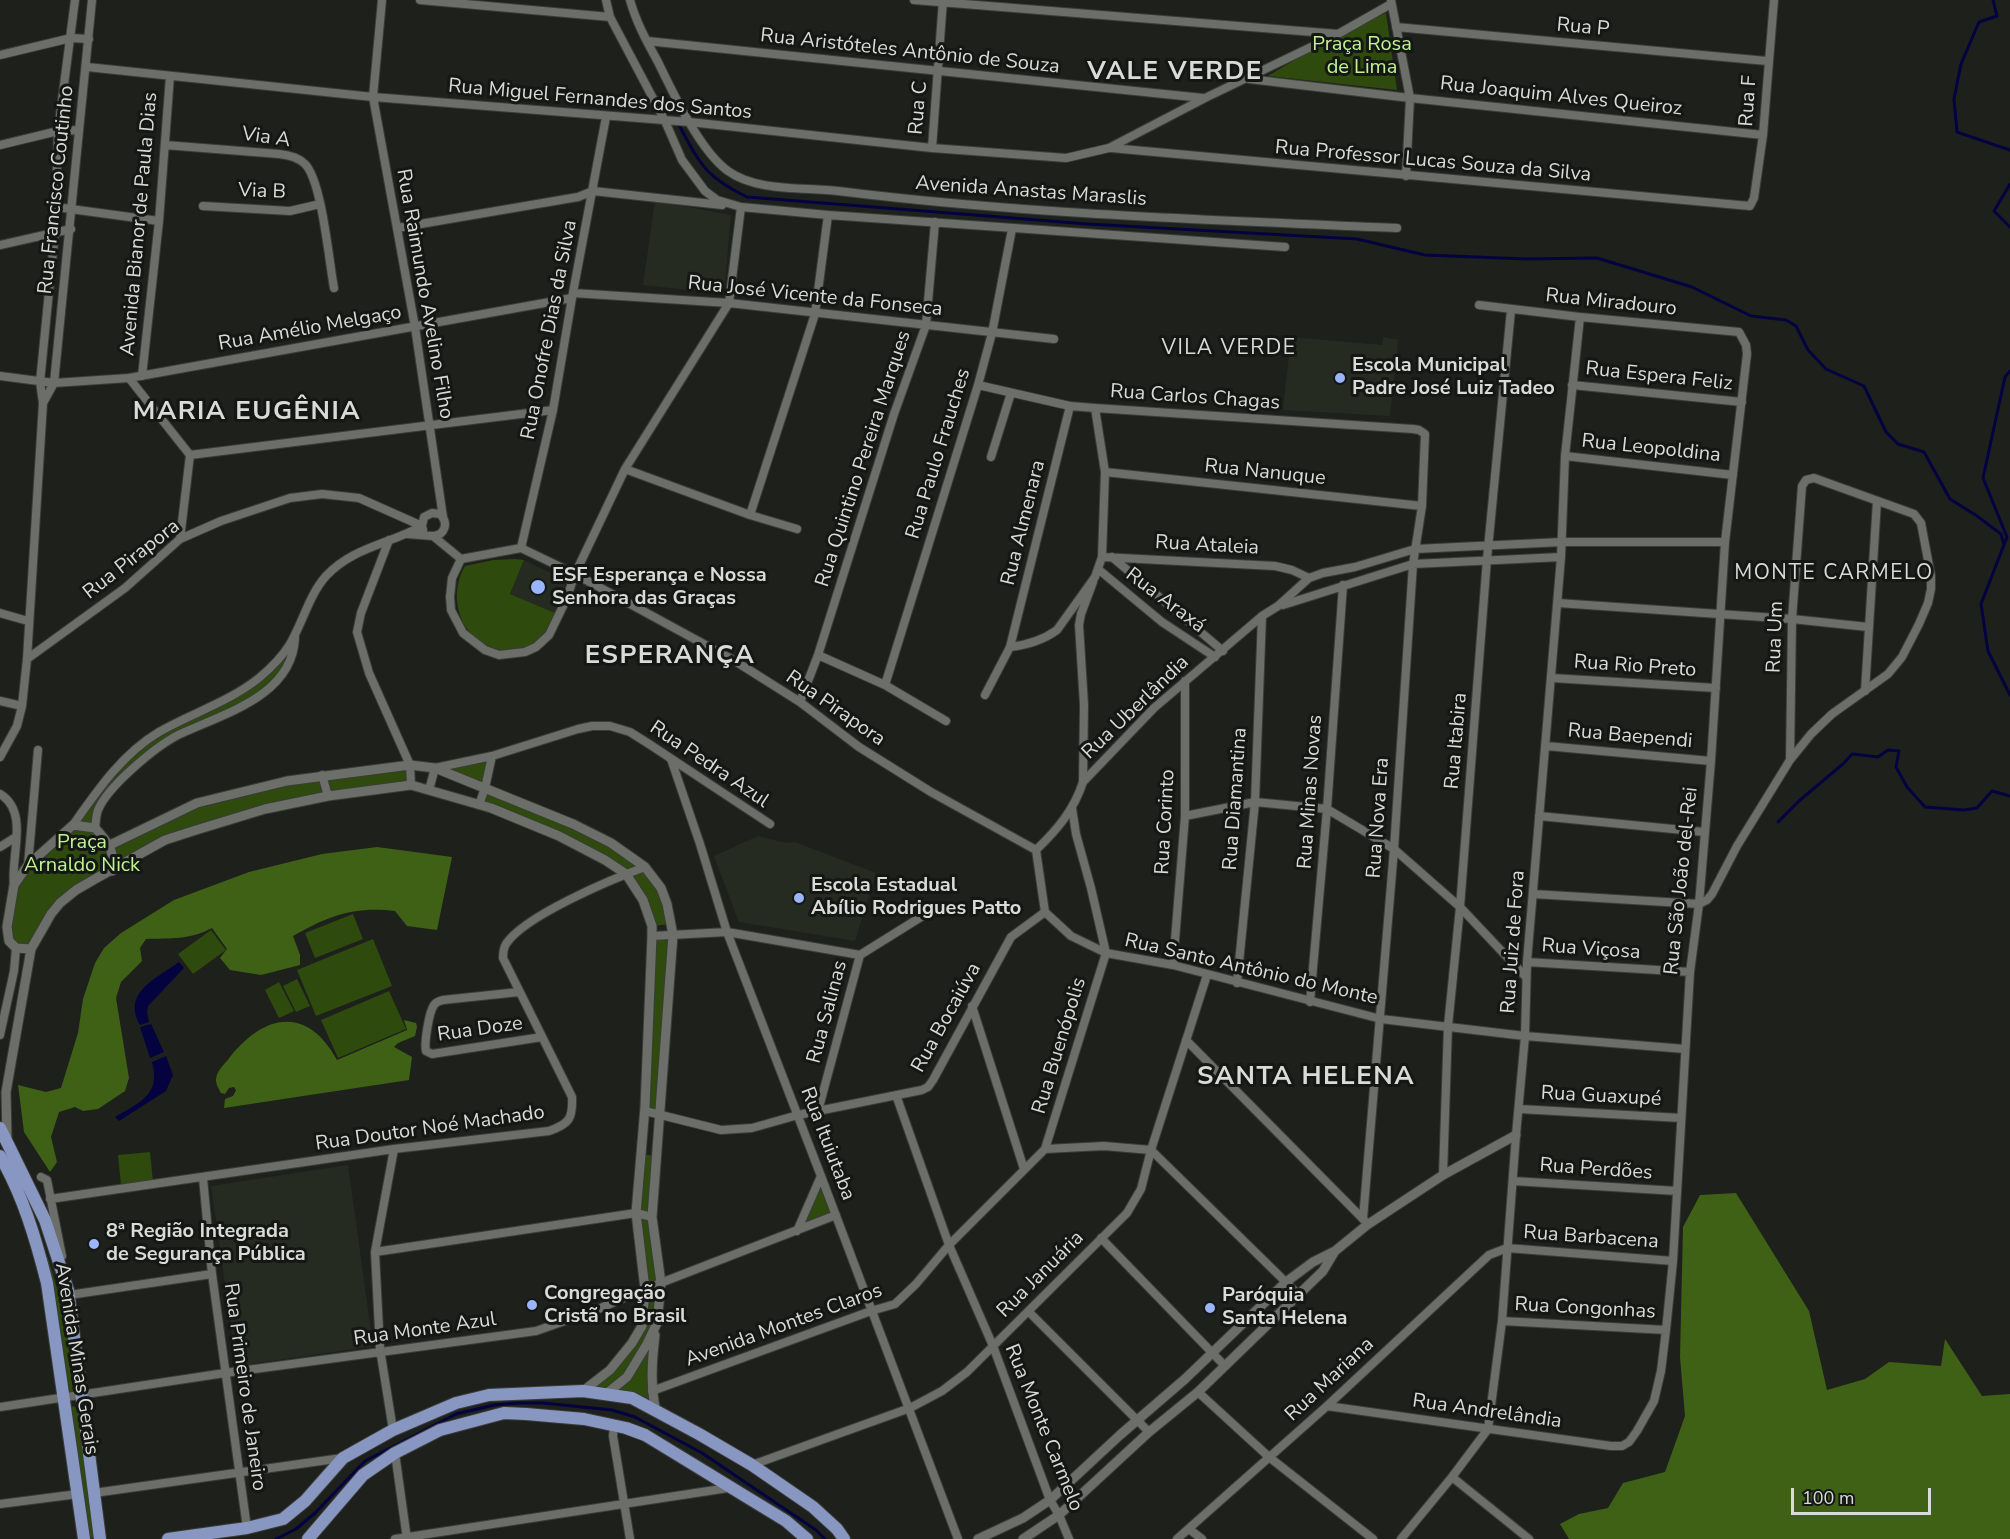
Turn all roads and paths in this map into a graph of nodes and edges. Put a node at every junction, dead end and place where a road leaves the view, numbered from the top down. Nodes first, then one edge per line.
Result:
1 (75, 0) edge
2 (92, 0) edge
3 (382, 0) edge
4 (420, 0) edge
5 (606, 0) edge
6 (630, 0) edge
7 (914, 0) edge
8 (1774, 0) edge
9 (943, 1) edge
10 (1391, 2) edge
11 (610, 16) junction
12 (1396, 27) junction
13 (1338, 34) junction
14 (71, 38) junction
15 (89, 39) junction
16 (647, 40) junction
17 (0, 55) edge
18 (1767, 61) junction
19 (87, 67) junction
20 (938, 72) junction
21 (170, 76) junction
22 (1248, 79) junction
23 (373, 97) junction
24 (1205, 98) junction
25 (1410, 98) junction
26 (606, 117) junction
27 (665, 121) junction
28 (689, 122) junction
29 (80, 130) junction
30 (58, 131) junction
31 (1763, 135) junction
32 (0, 145) edge
33 (165, 145) junction
34 (932, 148) junction
35 (1109, 148) junction
36 (1406, 176) junction
37 (593, 191) junction
38 (1753, 203) joint
39 (320, 204) junction
40 (203, 206) dead end
41 (56, 207) junction
42 (741, 207) junction
43 (73, 209) junction
44 (828, 215) junction
45 (159, 221) junction
46 (935, 222) junction
47 (397, 228) junction
48 (1397, 228) dead end
49 (70, 229) junction
50 (1012, 229) junction
51 (55, 231) junction
52 (0, 245) edge
53 (1285, 247) dead end
54 (334, 288) dead end
55 (572, 296) junction
56 (729, 303) junction
57 (1479, 305) dead end
58 (1511, 310) junction
59 (815, 314) junction
60 (1580, 317) junction
61 (926, 325) junction
62 (415, 327) junction
63 (1740, 332) joint
64 (992, 333) junction
65 (1054, 339) dead end
66 (0, 376) edge
67 (142, 376) junction
68 (129, 378) junction
69 (40, 382) junction
70 (54, 383) junction
71 (978, 385) junction
72 (1572, 385) junction
73 (1011, 393) junction
74 (1742, 402) junction
75 (43, 403) junction
76 (1071, 406) junction
77 (1095, 408) junction
78 (554, 410) junction
79 (430, 425) junction
80 (1413, 429) joint
81 (190, 455) junction
82 (1565, 456) junction
83 (992, 457) dead end
84 (625, 469) junction
85 (1105, 472) junction
86 (1733, 475) junction
87 (441, 498) junction
88 (1877, 501) junction
89 (1422, 506) junction
90 (430, 514) junction
91 (750, 515) junction
92 (443, 517) junction
93 (405, 519) junction
94 (422, 526) junction
95 (445, 528) junction
96 (797, 529) dead end
97 (406, 534) junction
98 (431, 536) junction
99 (180, 539) junction
100 (389, 540) junction
101 (1562, 542) junction
102 (1725, 542) junction
103 (1490, 545) junction
104 (521, 548) junction
105 (451, 549) junction
106 (1415, 549) junction
107 (1102, 556) junction
108 (1113, 557) junction
109 (1561, 557) junction
110 (461, 559) junction
111 (1487, 559) junction
112 (1413, 564) junction
113 (1097, 573) junction
114 (575, 574) junction
115 (1309, 578) junction
116 (1343, 585) junction
117 (1558, 603) junction
118 (1278, 606) junction
119 (0, 614) edge
120 (1721, 615) junction
121 (1262, 616) junction
122 (1792, 619) junction
123 (28, 621) junction
124 (1868, 627) junction
125 (295, 634) junction
126 (1010, 647) junction
127 (1223, 651) junction
128 (818, 655) junction
129 (1215, 657) junction
130 (27, 659) junction
131 (1552, 678) junction
132 (1185, 681) junction
133 (885, 685) junction
134 (1716, 688) junction
135 (1865, 691) junction
136 (985, 696) dead end
137 (0, 701) edge
138 (800, 702) junction
139 (22, 706) junction
140 (946, 721) dead end
141 (1546, 746) junction
142 (38, 750) dead end
143 (492, 756) junction
144 (0, 758) edge
145 (671, 759) junction
146 (1790, 760) junction
147 (1711, 761) junction
148 (410, 765) junction
149 (435, 768) junction
150 (322, 775) junction
151 (1083, 782) junction
152 (411, 785) junction
153 (485, 788) junction
154 (429, 790) junction
155 (0, 794) edge
156 (328, 796) junction
157 (1255, 802) junction
158 (479, 805) junction
159 (1072, 808) junction
160 (1327, 809) junction
161 (1185, 816) junction
162 (1539, 816) junction
163 (770, 824) dead end
164 (73, 825) junction
165 (95, 828) junction
166 (1704, 832) junction
167 (16, 837) junction
168 (111, 845) junction
169 (0, 847) edge
170 (1394, 849) junction
171 (1036, 850) junction
172 (28, 865) junction
173 (645, 867) junction
174 (112, 871) junction
175 (626, 874) junction
176 (14, 885) junction
177 (1533, 894) junction
178 (1699, 904) junction
179 (1460, 907) junction
180 (929, 912) dead end
181 (1045, 912) junction
182 (3, 929) edge
183 (727, 932) junction
184 (673, 935) junction
185 (652, 936) junction
186 (16, 948) junction
187 (31, 949) junction
188 (1106, 953) junction
189 (860, 955) junction
190 (1527, 962) junction
191 (1173, 965) junction
192 (1690, 972) junction
193 (1207, 975) junction
194 (1526, 977) junction
195 (1237, 983) junction
196 (519, 992) junction
197 (1310, 1002) junction
198 (972, 1006) junction
199 (1381, 1019) junction
200 (1448, 1026) junction
201 (0, 1035) edge
202 (1525, 1036) junction
203 (542, 1037) junction
204 (1186, 1040) junction
205 (1685, 1049) junction
206 (896, 1095) junction
207 (1519, 1109) junction
208 (645, 1111) junction
209 (818, 1112) junction
210 (659, 1114) junction
211 (798, 1116) junction
212 (1681, 1118) junction
213 (0, 1128) edge
214 (1516, 1135) junction
215 (7, 1140) junction
216 (394, 1149) junction
217 (1045, 1149) junction
218 (1151, 1150) junction
219 (0, 1155) edge
220 (1024, 1169) junction
221 (1443, 1174) junction
222 (821, 1176) junction
223 (47, 1177) dead end
224 (203, 1178) junction
225 (1513, 1181) junction
226 (1677, 1191) junction
227 (50, 1199) junction
228 (636, 1213) junction
229 (836, 1215) junction
230 (652, 1217) junction
231 (1365, 1222) junction
232 (798, 1230) junction
233 (1101, 1238) junction
234 (949, 1245) junction
235 (1507, 1248) junction
236 (1335, 1251) junction
237 (375, 1252) junction
238 (1673, 1261) junction
239 (212, 1274) junction
240 (1286, 1282) junction
241 (662, 1283) junction
242 (645, 1289) junction
243 (69, 1293) junction
244 (1299, 1295) junction
245 (871, 1311) junction
246 (1029, 1312) junction
247 (1502, 1322) junction
248 (657, 1323) junction
249 (1666, 1330) junction
250 (993, 1346) junction
251 (1213, 1352) junction
252 (381, 1353) junction
253 (1225, 1366) junction
254 (225, 1373) junction
255 (584, 1391) junction
256 (652, 1391) junction
257 (1198, 1392) junction
258 (606, 1394) junction
259 (80, 1396) junction
260 (63, 1398) junction
261 (1327, 1406) junction
262 (0, 1407) edge
263 (910, 1408) junction
264 (656, 1411) junction
265 (1136, 1421) junction
266 (614, 1425) junction
267 (1488, 1429) junction
268 (393, 1430) junction
269 (1637, 1431) joint
270 (1149, 1432) junction
271 (395, 1454) junction
272 (1269, 1457) junction
273 (343, 1458) junction
274 (752, 1465) junction
275 (240, 1474) junction
276 (1452, 1477) junction
277 (730, 1488) junction
278 (94, 1493) junction
279 (78, 1494) junction
280 (1050, 1500) junction
281 (0, 1504) edge
282 (624, 1505) junction
283 (1059, 1515) junction
284 (247, 1528) junction
285 (1189, 1529) junction
286 (407, 1538) edge
287 (84, 1539) edge
288 (100, 1539) edge
289 (168, 1539) edge
290 (308, 1539) edge
291 (395, 1539) edge
292 (630, 1539) edge
293 (807, 1539) edge
294 (844, 1539) edge
295 (958, 1539) edge
296 (978, 1539) edge
297 (1023, 1539) edge
298 (1069, 1539) edge
299 (1177, 1539) edge
300 (1202, 1539) edge
301 (1373, 1539) edge
302 (1401, 1539) edge
303 (1529, 1539) edge

1 - 14 street, Rua Francisco Coutinho
2 - 15 street, Rua Francisco Coutinho
3 - 23 street, Rua Raimundo Avelino Filho
4 - 11 street
5 - 11 street, Avenida Anastas Maraslis
6 - 16 street, Avenida Anastas Maraslis
7 - 9 street
8 - 18 street, Rua F
9 - 13 street
9 - 20 street, Rua C
10 - 12 street
10 - 13 street
11 - 27 street, Avenida Anastas Maraslis
12 - 18 street, Rua P
12 - 25 street
13 - 22 street
14 - 15 street
14 - 17 street
14 - 30 street, Rua Francisco Coutinho
15 - 19 street, Rua Francisco Coutinho
16 - 20 street, Rua Aristóteles Antônio de Souza
16 - 28 street, Avenida Anastas Maraslis
18 - 31 street, Rua F
19 - 21 street, Rua Miguel Fernandes dos Santos
19 - 29 street, Rua Francisco Coutinho
20 - 24 street, Rua Aristóteles Antônio de Souza
20 - 34 street, Rua C
21 - 23 street, Rua Miguel Fernandes dos Santos
21 - 33 street, Avenida Bianor de Paula Dias
22 - 24 street
22 - 25 street, Rua Joaquim Alves Queiroz
23 - 26 street, Rua Miguel Fernandes dos Santos
23 - 47 street, Rua Raimundo Avelino Filho
24 - 35 street
25 - 31 street, Rua Joaquim Alves Queiroz
25 - 36 street
26 - 27 street, Rua Miguel Fernandes dos Santos
26 - 37 street, Rua Onofre Dias da Silva
27 - 28 street, Rua Miguel Fernandes dos Santos
27 - 42 street, Avenida Anastas Maraslis
28 - 34 street, Rua Miguel Fernandes dos Santos
28 - 48 street, Avenida Anastas Maraslis
29 - 30 street
29 - 43 street, Rua Francisco Coutinho
30 - 32 street
30 - 41 street, Rua Francisco Coutinho
31 - 38 street, Rua F
33 - 39 street, Via A
33 - 45 street, Avenida Bianor de Paula Dias
34 - 35 street, Rua Miguel Fernandes dos Santos
35 - 36 street, Rua Professor Lucas Souza da Silva
36 - 38 street, Rua Professor Lucas Souza da Silva
37 - 42 street
37 - 47 street
37 - 55 street, Rua Onofre Dias da Silva
39 - 40 street, Via B
39 - 54 street, Via A
41 - 43 street
41 - 51 street, Rua Francisco Coutinho
42 - 44 street, Avenida Anastas Maraslis
42 - 56 street
43 - 45 street
43 - 49 street, Rua Francisco Coutinho
44 - 46 street, Avenida Anastas Maraslis
44 - 59 street
45 - 67 street, Avenida Bianor de Paula Dias
46 - 50 street, Avenida Anastas Maraslis
46 - 61 street, Rua Quintino Pereira Marques
47 - 62 street, Rua Raimundo Avelino Filho
49 - 51 street
49 - 70 street, Rua Francisco Coutinho
50 - 53 street, Avenida Anastas Maraslis
50 - 64 street, Rua Paulo Frauches
51 - 52 street
51 - 69 street, Rua Francisco Coutinho
55 - 56 street, Rua José Vicente da Fonseca
55 - 62 street, Rua Amélio Melgaço
55 - 78 street, Rua Onofre Dias da Silva
56 - 59 street, Rua José Vicente da Fonseca
56 - 84 street
57 - 58 street, Rua Miradouro
58 - 60 street, Rua Miradouro
58 - 103 street, Rua Itabira
59 - 61 street, Rua José Vicente da Fonseca
59 - 91 street
60 - 63 street, Rua Miradouro
60 - 72 street, Rua Juiz de Fora
61 - 64 street, Rua José Vicente da Fonseca
61 - 128 street, Rua Quintino Pereira Marques
62 - 67 street, Rua Amélio Melgaço
62 - 79 street, Rua Raimundo Avelino Filho
63 - 74 street, Rua São João del-Rei
64 - 65 street, Rua José Vicente da Fonseca
64 - 71 street, Rua Paulo Frauches
66 - 69 street, Rua Amélio Melgaço
67 - 68 street, Rua Amélio Melgaço
68 - 70 street, Rua Amélio Melgaço
68 - 81 street
69 - 70 street, Rua Amélio Melgaço
69 - 75 street, Rua Francisco Coutinho
70 - 75 street
71 - 73 street, Rua Carlos Chagas
71 - 133 street, Rua Paulo Frauches
72 - 74 street, Rua Espera Feliz
72 - 82 street, Rua Juiz de Fora
73 - 76 street, Rua Carlos Chagas
73 - 83 street
74 - 86 street, Rua São João del-Rei
75 - 123 street
76 - 77 street, Rua Carlos Chagas
76 - 126 street, Rua Almenara
77 - 80 street, Rua Carlos Chagas
77 - 85 street
78 - 79 street
78 - 104 street, Rua Onofre Dias da Silva
79 - 81 street
79 - 87 street, Rua Raimundo Avelino Filho
80 - 89 street, Rua Nova Era
81 - 99 street
82 - 86 street, Rua Leopoldina
82 - 101 street, Rua Juiz de Fora
84 - 91 street
84 - 114 street
85 - 89 street, Rua Nanuque
85 - 107 street
86 - 102 street, Rua São João del-Rei
87 - 90 street
87 - 92 street, Rua Raimundo Avelino Filho
88 - 122 street, Rua Um
88 - 124 street
88 - 135 street
89 - 106 street, Rua Nova Era
90 - 92 street
90 - 93 street
90 - 94 street
91 - 96 street
92 - 95 street, Rua Pirapora
93 - 94 street, Rua Pirapora
93 - 99 street, Rua Pirapora
94 - 97 street
94 - 98 street, Rua Pirapora
95 - 98 street
95 - 105 street, Rua Pirapora
97 - 98 street
97 - 100 street
98 - 105 street, Rua Pirapora
99 - 130 street, Rua Pirapora
100 - 125 street
100 - 148 street
101 - 102 street, Rua Uberlândia
101 - 103 street, Rua Uberlândia
101 - 109 street, Rua Juiz de Fora
102 - 120 street, Rua São João del-Rei
103 - 106 street, Rua Uberlândia
103 - 111 street, Rua Itabira
104 - 110 street
104 - 114 street, Rua Pirapora
105 - 110 street, Rua Pirapora
106 - 112 street, Rua Nova Era
106 - 115 street, Rua Uberlândia
107 - 108 street, Rua Ataleia
107 - 113 street
108 - 115 street, Rua Ataleia
108 - 127 street, Rua Araxá
109 - 111 street, Rua Uberlândia
109 - 117 street, Rua Juiz de Fora
110 - 114 street
111 - 112 street, Rua Uberlândia
111 - 179 street, Rua Itabira
112 - 116 street, Rua Uberlândia
112 - 170 street, Rua Nova Era
113 - 126 street
113 - 129 street, Rua Araxá
113 - 151 street
114 - 138 street, Rua Pirapora
115 - 118 street, Rua Uberlândia
116 - 118 street, Rua Uberlândia
116 - 160 street, Rua Minas Novas
117 - 120 street
117 - 131 street, Rua Juiz de Fora
118 - 121 street, Rua Uberlândia
119 - 123 street
120 - 122 street
120 - 134 street, Rua São João del-Rei
121 - 127 street, Rua Uberlândia
121 - 157 street, Rua Diamantina
122 - 124 street
122 - 146 street, Rua Um
123 - 130 street
124 - 135 street
125 - 164 street
125 - 165 street
126 - 136 street, Rua Almenara
127 - 129 street, Rua Uberlândia
128 - 133 street
128 - 138 street, Rua Quintino Pereira Marques
129 - 132 street, Rua Uberlândia
130 - 139 street
131 - 134 street, Rua Rio Preto
131 - 141 street, Rua Juiz de Fora
132 - 151 street, Rua Uberlândia
132 - 161 street, Rua Corinto
133 - 140 street
134 - 147 street, Rua São João del-Rei
135 - 146 street
137 - 139 street
138 - 171 street, Rua Pirapora
139 - 144 street
141 - 147 street, Rua Baependi
141 - 162 street, Rua Juiz de Fora
142 - 172 street
143 - 145 street, Rua Pedra Azul
143 - 149 street, Rua Pedra Azul
143 - 153 street
145 - 163 street, Rua Pedra Azul
145 - 183 street, Rua Ituiutaba
146 - 178 street
147 - 166 street, Rua São João del-Rei
148 - 149 street
148 - 150 street
148 - 152 street
149 - 153 street
149 - 154 street
150 - 156 street
150 - 168 street
151 - 159 street, Rua Uberlândia
152 - 154 street
152 - 156 street
153 - 158 street
153 - 173 street
154 - 158 street
155 - 167 street
156 - 174 street
157 - 160 street
157 - 161 street
157 - 195 street, Rua Diamantina
158 - 175 street
159 - 171 street, Rua Uberlândia
159 - 188 street
160 - 170 street
160 - 197 street, Rua Minas Novas
161 - 191 street, Rua Corinto
162 - 166 street
162 - 177 street, Rua Juiz de Fora
164 - 165 street
164 - 172 street
165 - 168 street
166 - 178 street, Rua São João del-Rei
167 - 169 street
167 - 176 street
168 - 174 street
170 - 179 street
170 - 199 street, Rua Nova Era
171 - 181 street
172 - 176 street
173 - 175 street, Rua Doutor Noé Machado
173 - 184 street
174 - 187 street
175 - 185 street
175 - 196 street, Rua Doutor Noé Machado
176 - 182 street
177 - 178 street
177 - 190 street, Rua Juiz de Fora
178 - 192 street, Rua São João del-Rei
179 - 194 street
179 - 200 street, Rua Itabira
180 - 189 street
181 - 188 street, Rua Santo Antônio do Monte
181 - 198 street, Rua Bocaiúva
182 - 186 street
183 - 184 street
183 - 189 street
183 - 211 street, Rua Ituiutaba
184 - 185 street
184 - 210 street
185 - 208 street
186 - 187 street
186 - 201 street
187 - 215 street
188 - 191 street, Rua Santo Antônio do Monte
188 - 217 street, Rua Buenópolis
189 - 209 street, Rua Salinas
190 - 192 street, Rua Viçosa
190 - 194 street, Rua Juiz de Fora
191 - 193 street, Rua Santo Antônio do Monte
192 - 205 street, Rua São João del-Rei
193 - 195 street, Rua Santo Antônio do Monte
193 - 204 street, Rua Januária
194 - 202 street, Rua Juiz de Fora
195 - 197 street, Rua Santo Antônio do Monte
196 - 203 street, Rua Doutor Noé Machado
196 - 203 street, Rua Doze
197 - 199 street, Rua Santo Antônio do Monte
198 - 206 street, Rua Bocaiúva
198 - 220 street
199 - 200 street, Rua Santo Antônio do Monte
199 - 231 street, Rua Nova Era
200 - 202 street, Rua Santo Antônio do Monte
200 - 221 street, Rua Itabira
202 - 205 street, Rua Santo Antônio do Monte
202 - 207 street, Rua Juiz de Fora
203 - 216 street, Rua Doutor Noé Machado
204 - 218 street, Rua Januária
204 - 231 street
205 - 212 street, Rua São João del-Rei
206 - 209 street, Rua Bocaiúva
206 - 234 street, Rua Monte Carmelo
207 - 212 street, Rua Guaxupé
207 - 214 street, Rua Juiz de Fora
208 - 210 street, Rua Bocaiúva
208 - 228 street
209 - 211 street, Rua Bocaiúva
210 - 211 street, Rua Bocaiúva
210 - 230 street
211 - 222 street, Rua Ituiutaba
212 - 226 street, Rua São João del-Rei
213 - 215 main road, Avenida Minas Gerais
214 - 221 street
214 - 225 street, Rua Juiz de Fora
215 - 243 main road, Avenida Minas Gerais
216 - 224 street, Rua Doutor Noé Machado
216 - 237 street
217 - 218 street
217 - 220 street, Avenida Montes Claros
218 - 233 street, Rua Januária
218 - 240 street
219 - 260 main road, Avenida Minas Gerais
220 - 234 street, Avenida Montes Claros
221 - 231 street
222 - 229 street, Rua Ituiutaba
222 - 232 street
223 - 227 street, Avenida Minas Gerais
224 - 227 street, Rua Doutor Noé Machado
224 - 239 street, Rua Primeiro de Janeiro
225 - 226 street, Rua Perdões
225 - 235 street, Rua Juiz de Fora
226 - 238 street, Rua São João del-Rei
227 - 243 street, Avenida Minas Gerais
228 - 230 street
228 - 237 street
228 - 242 street
229 - 232 street, Rua Monte Azul
229 - 245 street, Rua Ituiutaba
230 - 241 street
231 - 236 street
232 - 241 street, Rua Monte Azul
233 - 246 street, Rua Januária
233 - 251 street
234 - 245 street, Avenida Montes Claros
234 - 250 street, Rua Monte Carmelo
235 - 238 street, Rua Barbacena
235 - 247 street, Rua Juiz de Fora
235 - 261 street, Rua Mariana
236 - 240 street
236 - 244 street
237 - 252 street
238 - 249 street, Rua São João del-Rei
239 - 243 street
239 - 254 street, Rua Primeiro de Janeiro
240 - 244 street
240 - 251 street
241 - 242 street, Rua Monte Azul
241 - 248 street
242 - 252 street, Rua Monte Azul
242 - 255 street
243 - 259 main road, Avenida Minas Gerais
244 - 253 street
245 - 256 street, Avenida Montes Claros
245 - 263 street, Rua Ituiutaba
246 - 250 street, Rua Januária
246 - 265 street
247 - 249 street, Rua Congonhas
247 - 267 street, Rua Juiz de Fora
248 - 256 street
248 - 258 street
249 - 269 street, Rua São João del-Rei
250 - 263 street, Rua Januária
250 - 280 street, Rua Monte Carmelo
251 - 253 street
251 - 265 street
252 - 254 street, Rua Monte Azul
252 - 268 street
253 - 257 street
254 - 259 street, Rua Monte Azul
254 - 275 street, Rua Primeiro de Janeiro
255 - 258 main road
255 - 268 main road
256 - 264 street
257 - 270 street
257 - 272 street
258 - 264 main road
259 - 260 street, Rua Monte Azul
259 - 278 main road, Avenida Minas Gerais
260 - 262 street, Rua Monte Azul
260 - 279 main road, Avenida Minas Gerais
261 - 267 street, Rua Andrelândia
261 - 272 street, Rua Mariana
263 - 274 street, Rua Januária
263 - 295 street, Rua Ituiutaba
264 - 274 main road
265 - 270 street
265 - 280 street
266 - 271 main road
266 - 277 main road
266 - 282 street
267 - 269 street, Rua Andrelândia
267 - 276 street, Rua Juiz de Fora
268 - 273 main road
270 - 283 street
271 - 286 street
271 - 290 main road
272 - 285 street, Rua Mariana
272 - 301 street
273 - 275 street
273 - 284 main road
274 - 294 main road
275 - 278 street
275 - 284 street, Rua Primeiro de Janeiro
276 - 302 street, Rua Juiz de Fora
276 - 303 street
277 - 282 street
277 - 293 main road
278 - 288 main road, Avenida Minas Gerais
279 - 281 street
279 - 287 main road, Avenida Minas Gerais
280 - 283 street, Rua Monte Carmelo
280 - 296 street
282 - 286 street
282 - 292 street
283 - 297 street
283 - 298 street, Rua Monte Carmelo
284 - 289 main road
285 - 299 street, Rua Mariana
285 - 300 street
286 - 291 street

